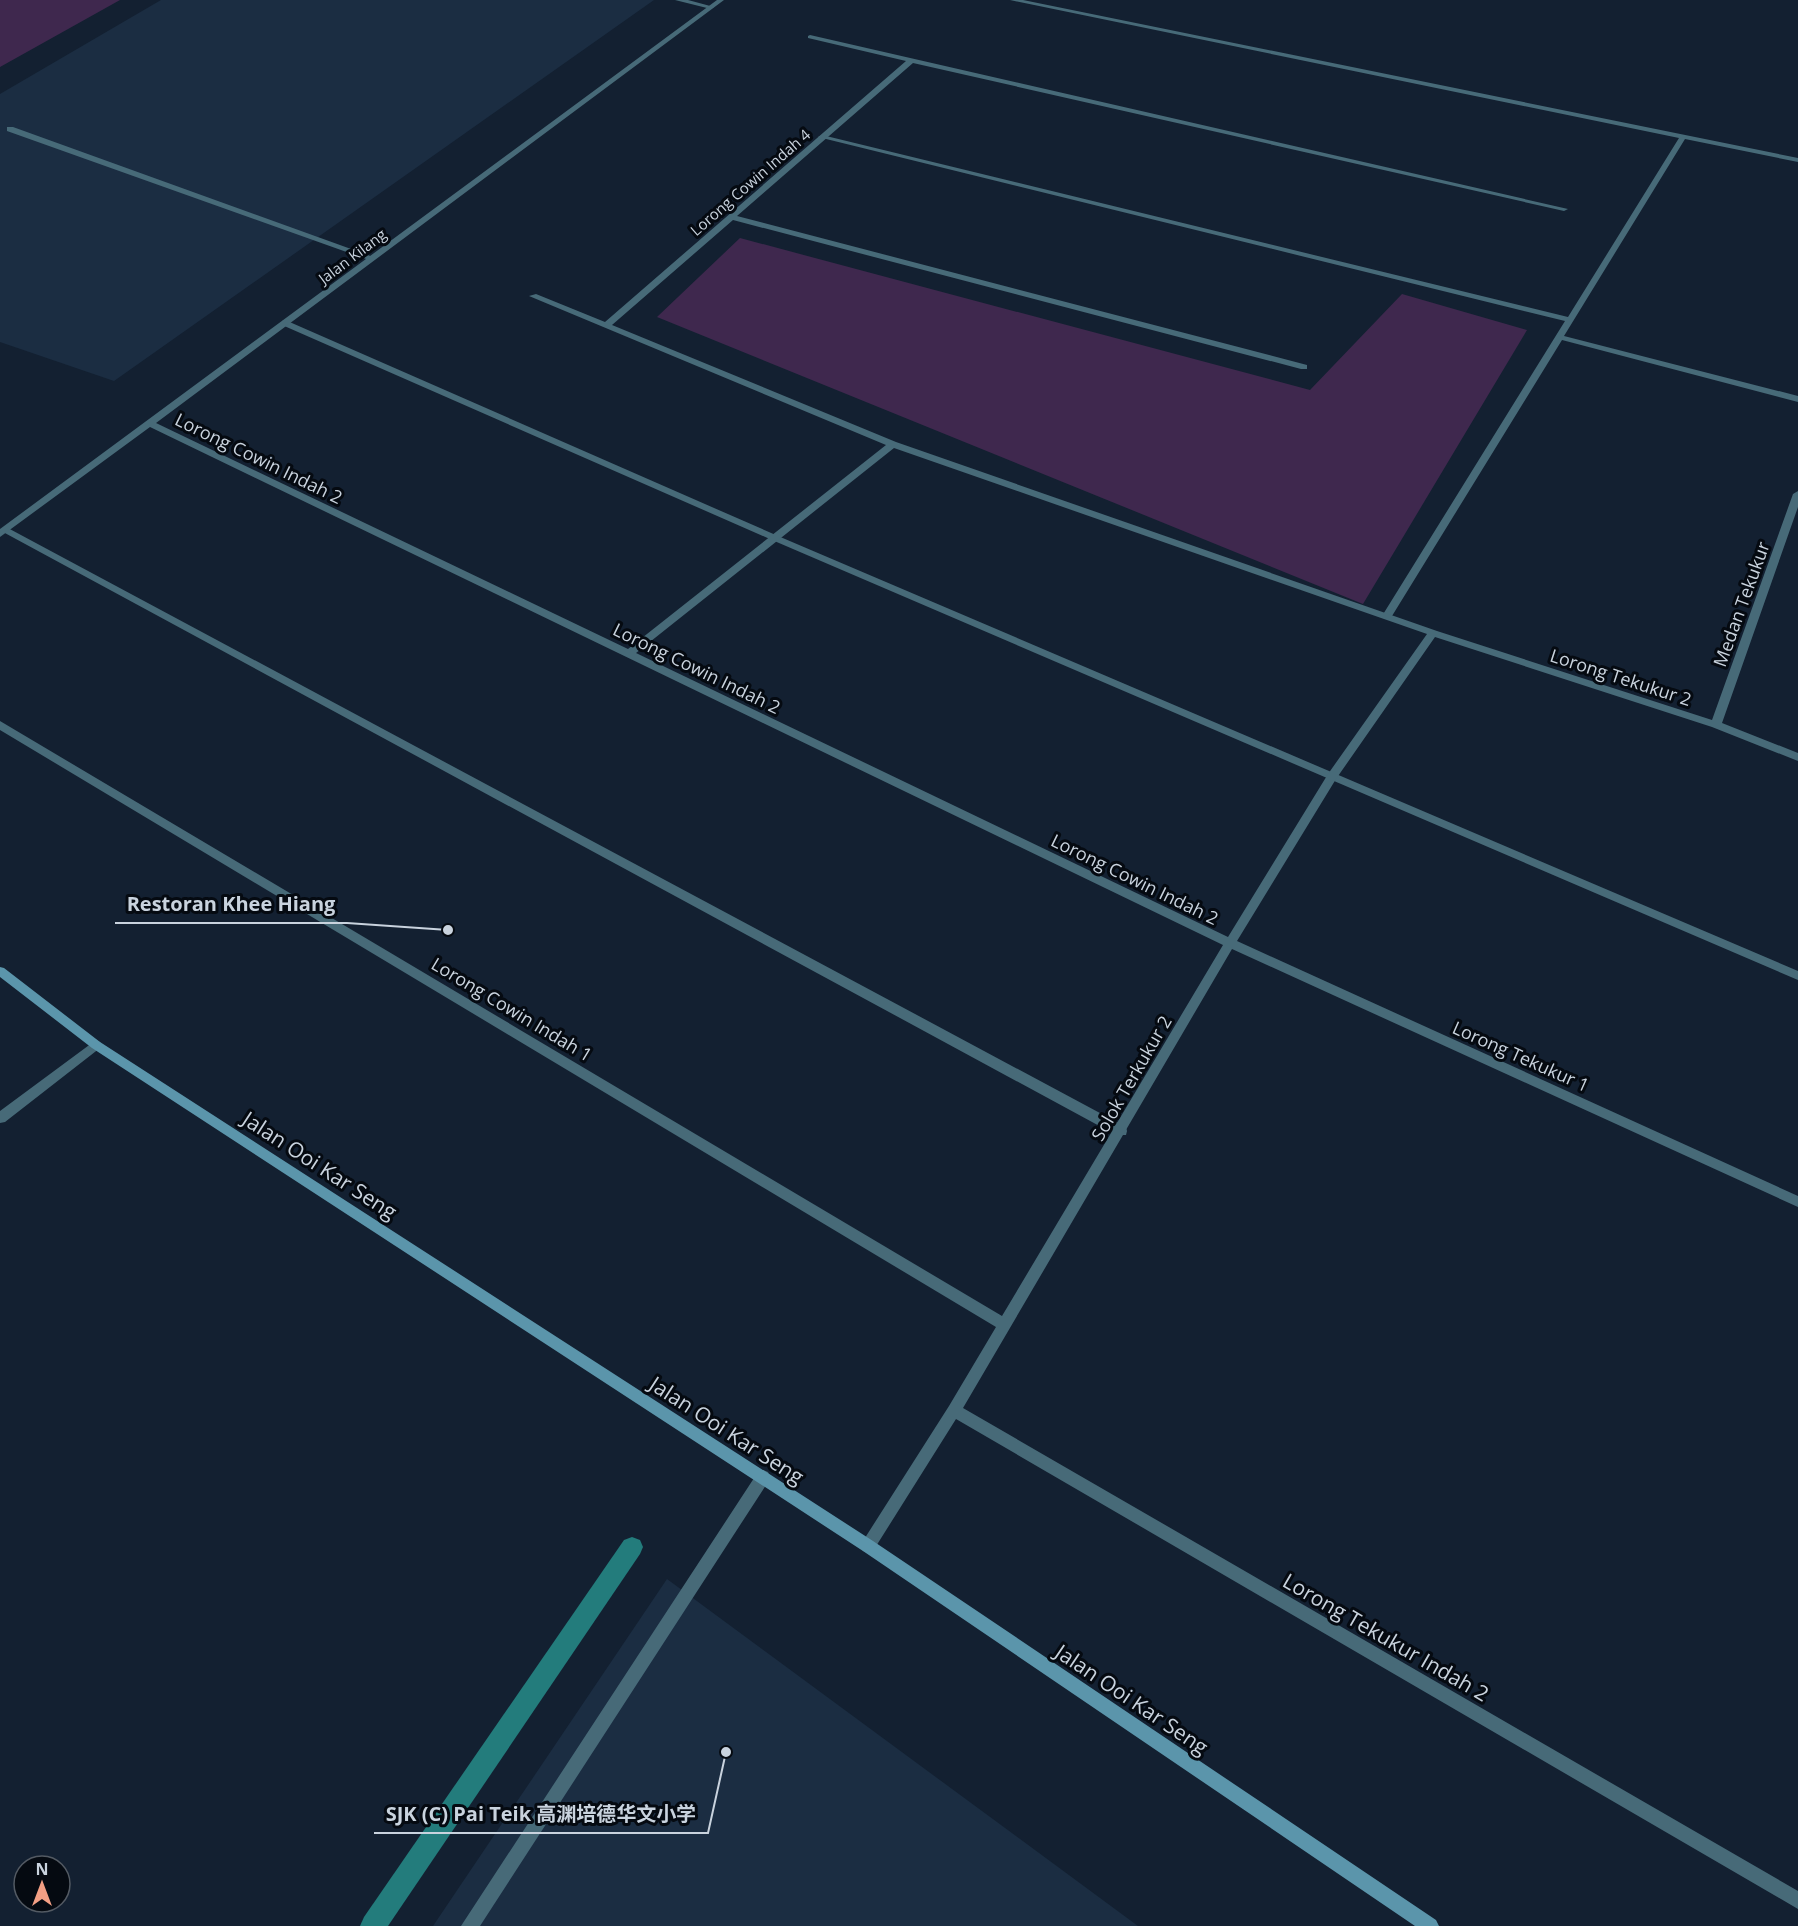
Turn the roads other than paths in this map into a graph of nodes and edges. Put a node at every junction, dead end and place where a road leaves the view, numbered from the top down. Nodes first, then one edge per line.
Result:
1 (678, 0) edge
2 (721, 0) edge
3 (1013, 0) edge
4 (711, 7) junction
5 (810, 38) dead end
6 (912, 60) junction
7 (10, 129) dead end
8 (822, 137) junction
9 (1683, 137) junction
10 (1798, 160) edge
11 (1564, 209) dead end
12 (732, 217) junction
13 (372, 258) junction
14 (533, 296) dead end
15 (1570, 320) junction
16 (285, 323) junction
17 (607, 325) junction
18 (1559, 337) junction
19 (1304, 367) dead end
20 (1798, 399) edge
21 (149, 423) junction
22 (893, 444) junction
23 (1798, 494) edge
24 (3, 532) edge
25 (775, 538) junction
26 (1387, 616) junction
27 (1433, 633) junction
28 (629, 654) junction
29 (0, 725) edge
30 (1716, 725) junction
31 (1798, 757) edge
32 (1332, 777) junction
33 (1230, 944) junction
34 (0, 971) edge
35 (1798, 976) edge
36 (96, 1045) junction
37 (0, 1119) edge
38 (1121, 1131) junction
39 (1798, 1202) edge
40 (1005, 1325) junction
41 (954, 1410) junction
42 (763, 1477) junction
43 (868, 1546) junction
44 (1798, 1900) edge
45 (470, 1926) edge
46 (1430, 1926) edge

1 - 4 street
2 - 4 street, Jalan Kilang
3 - 9 street
4 - 13 street, Jalan Kilang
5 - 6 street
6 - 8 street, Lorong Cowin Indah 4
6 - 11 street
7 - 13 street
8 - 12 street, Lorong Cowin Indah 4
8 - 15 street
9 - 10 street
9 - 15 street
12 - 17 street, Lorong Cowin Indah 4
12 - 19 street
13 - 16 street, Jalan Kilang
14 - 17 street, Lorong Tekukur 2
15 - 18 street
16 - 21 street, Jalan Kilang
16 - 25 street
17 - 22 street, Lorong Tekukur 2
18 - 20 street
18 - 26 street
21 - 24 street, Jalan Kilang
21 - 28 street, Lorong Cowin Indah 2
22 - 25 street
22 - 26 street, Lorong Tekukur 2
23 - 30 street, Medan Tekukur
24 - 38 street
25 - 28 street
25 - 32 street
26 - 27 street, Lorong Tekukur 2
27 - 30 street, Lorong Tekukur 2
27 - 32 street, Solok Terkukur 2
28 - 33 street, Lorong Cowin Indah 2
29 - 40 street, Lorong Cowin Indah 1
30 - 31 street, Lorong Tekukur 2
32 - 33 street, Solok Terkukur 2
32 - 35 street
33 - 38 street, Solok Terkukur 2
33 - 39 street, Lorong Tekukur 1
34 - 36 main road, Jalan Ooi Kar Seng
36 - 37 street
36 - 42 main road, Jalan Ooi Kar Seng
38 - 40 street, Solok Terkukur 2
40 - 41 street, Solok Terkukur 2
41 - 43 street, Solok Terkukur 2
41 - 44 street, Lorong Tekukur Indah 2
42 - 43 main road, Jalan Ooi Kar Seng
42 - 45 street
43 - 46 main road, Jalan Ooi Kar Seng

